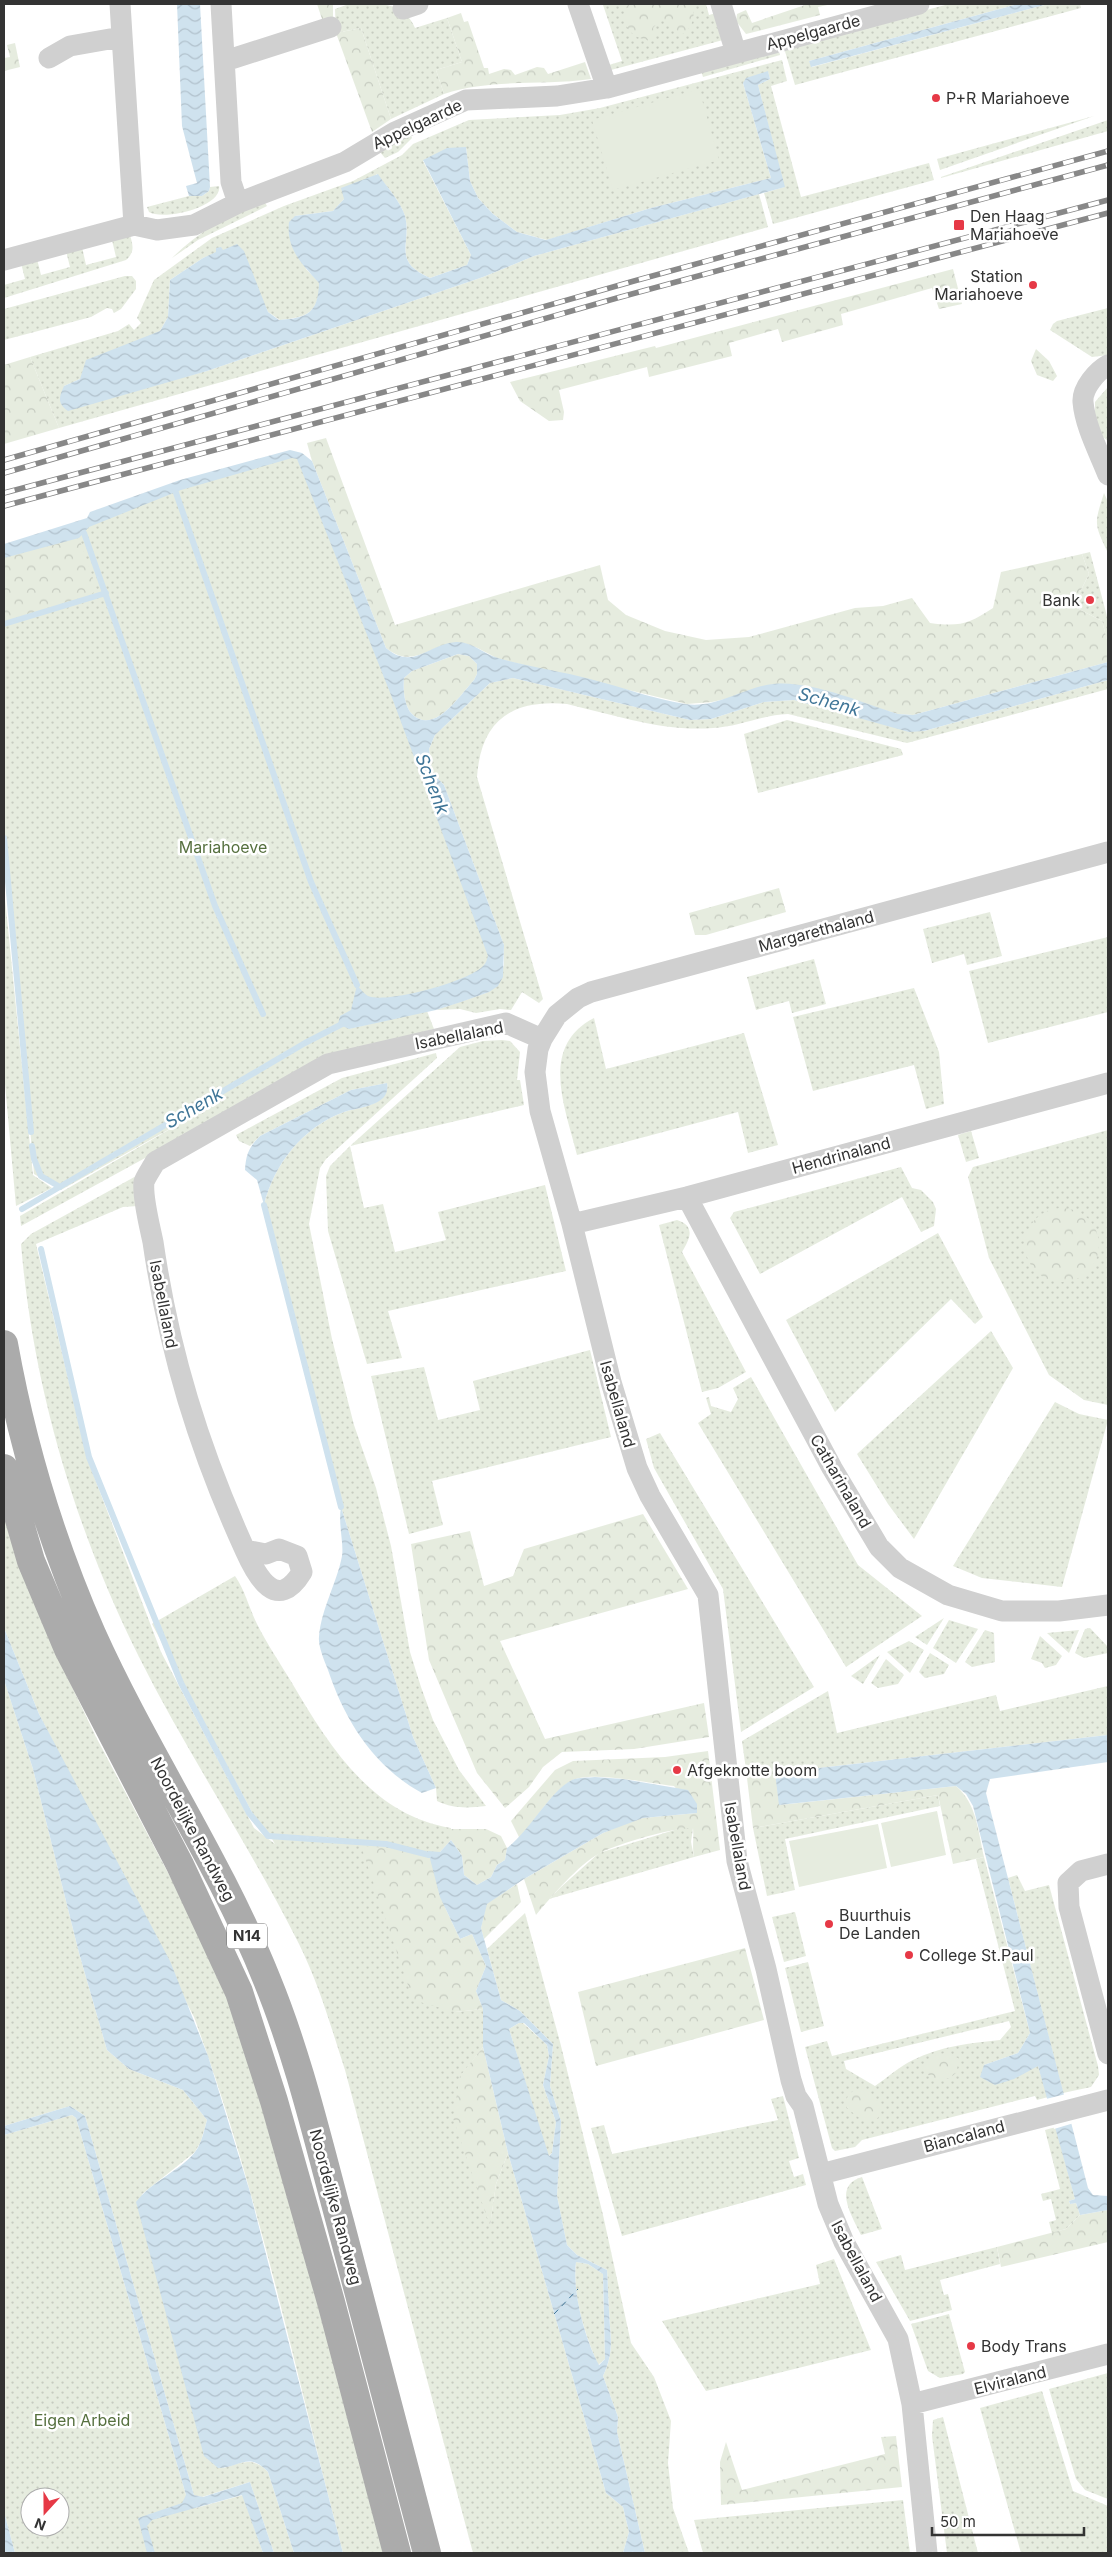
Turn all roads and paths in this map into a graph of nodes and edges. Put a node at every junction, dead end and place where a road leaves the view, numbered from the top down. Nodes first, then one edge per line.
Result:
1 (120, 4) edge
2 (221, 4) edge
3 (578, 4) edge
4 (721, 4) edge
5 (919, 4) edge
6 (331, 27) dead end
7 (122, 37) junction
8 (736, 53) junction
9 (49, 58) dead end
10 (225, 61) junction
11 (606, 88) junction
12 (238, 203) junction
13 (134, 225) junction
14 (4, 260) edge
15 (1108, 365) edge
16 (1108, 475) edge
17 (1108, 852) edge
18 (542, 1039) junction
19 (1108, 1084) edge
20 (687, 1197) junction
21 (572, 1224) junction
22 (4, 1344) edge
23 (4, 1468) edge
24 (245, 1550) dead end
25 (1108, 1606) edge
26 (1108, 1864) edge
27 (1108, 2054) edge
28 (1108, 2100) edge
29 (821, 2174) junction
30 (1108, 2354) edge
31 (912, 2404) junction
32 (397, 2553) edge
33 (427, 2553) edge
34 (927, 2553) edge

1 - 7 street
2 - 10 street
3 - 11 street
4 - 8 street
5 - 8 street, Appelgaarde
6 - 10 street
7 - 9 street
7 - 13 street
8 - 11 street, Appelgaarde
10 - 12 street
11 - 12 street, Appelgaarde
12 - 13 street, Appelgaarde
13 - 14 street
15 - 16 street
17 - 18 street, Margarethaland
18 - 21 street, Isabellaland
18 - 24 street, Isabellaland
19 - 20 street, Hendrinaland
20 - 21 street, Hendrinaland
20 - 25 street, Catharinaland
21 - 29 street, Isabellaland
22 - 33 main road, Noordelijke Randweg / N14
23 - 32 main road, Noordelijke Randweg / N14
26 - 27 street
28 - 29 street, Biancaland
29 - 31 street, Isabellaland
30 - 31 street, Elviraland
31 - 34 street, Isabellaland

